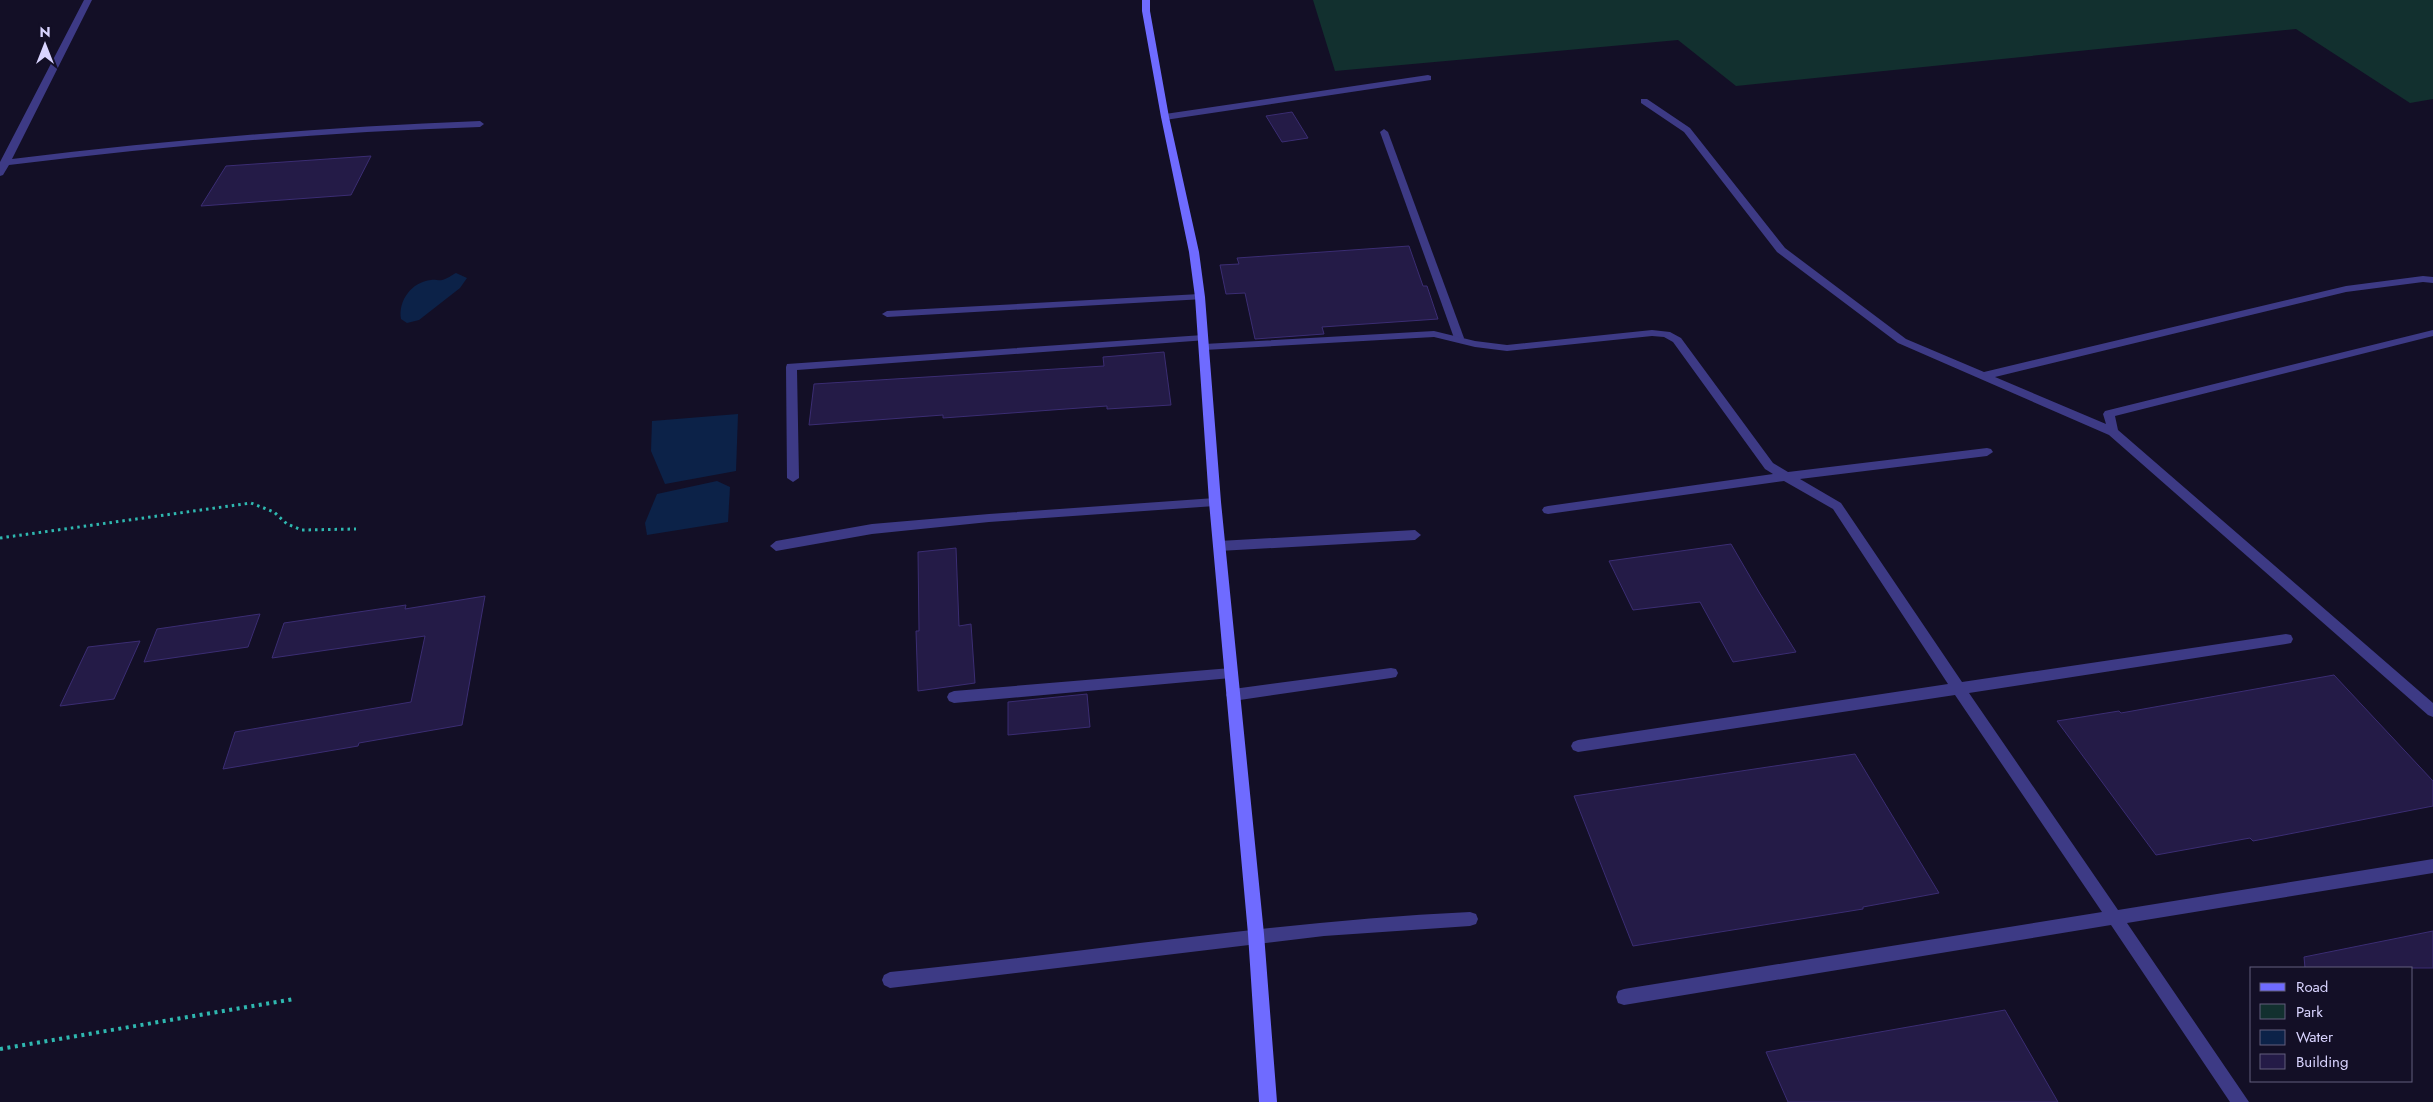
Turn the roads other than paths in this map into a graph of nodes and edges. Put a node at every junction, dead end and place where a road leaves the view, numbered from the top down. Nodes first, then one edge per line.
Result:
1 (88, 0) edge
2 (1146, 0) edge
3 (1428, 78) dead end
4 (1644, 101) dead end
5 (1165, 117) junction
6 (480, 124) dead end
7 (1384, 132) dead end
8 (4, 164) junction
9 (0, 173) edge
10 (2433, 280) edge
11 (1200, 297) junction
12 (887, 314) dead end
13 (2433, 333) edge
14 (1459, 338) junction
15 (1204, 343) junction
16 (1984, 376) junction
17 (2113, 432) junction
18 (1988, 452) dead end
19 (1787, 476) junction
20 (793, 478) dead end
21 (1215, 502) junction
22 (1548, 510) dead end
23 (1415, 535) dead end
24 (776, 546) dead end
25 (1219, 546) junction
26 (2286, 639) dead end
27 (1231, 673) junction
28 (1391, 673) dead end
29 (1958, 688) junction
30 (1233, 695) junction
31 (954, 697) dead end
32 (2433, 711) edge
33 (1578, 746) dead end
34 (2433, 866) edge
35 (2114, 918) junction
36 (1470, 919) dead end
37 (1256, 934) junction
38 (890, 980) dead end
39 (1624, 997) dead end
40 (1268, 1102) edge
41 (2240, 1102) edge

1 - 8 street
2 - 5 street
3 - 5 street
4 - 16 street
5 - 11 street
6 - 8 street
7 - 14 street
8 - 9 street
10 - 16 street
11 - 12 street
11 - 15 street
13 - 17 street
14 - 15 street
14 - 19 street
15 - 20 street
15 - 21 street
16 - 17 street
17 - 32 street
18 - 19 street
19 - 22 street
19 - 29 street
21 - 24 street
21 - 25 street
23 - 25 street
25 - 27 street
26 - 29 street
27 - 30 street
27 - 31 street
28 - 30 street
29 - 33 street
29 - 35 street
30 - 37 street
34 - 35 street
35 - 39 street
35 - 41 street
36 - 37 street
37 - 38 street
37 - 40 street

